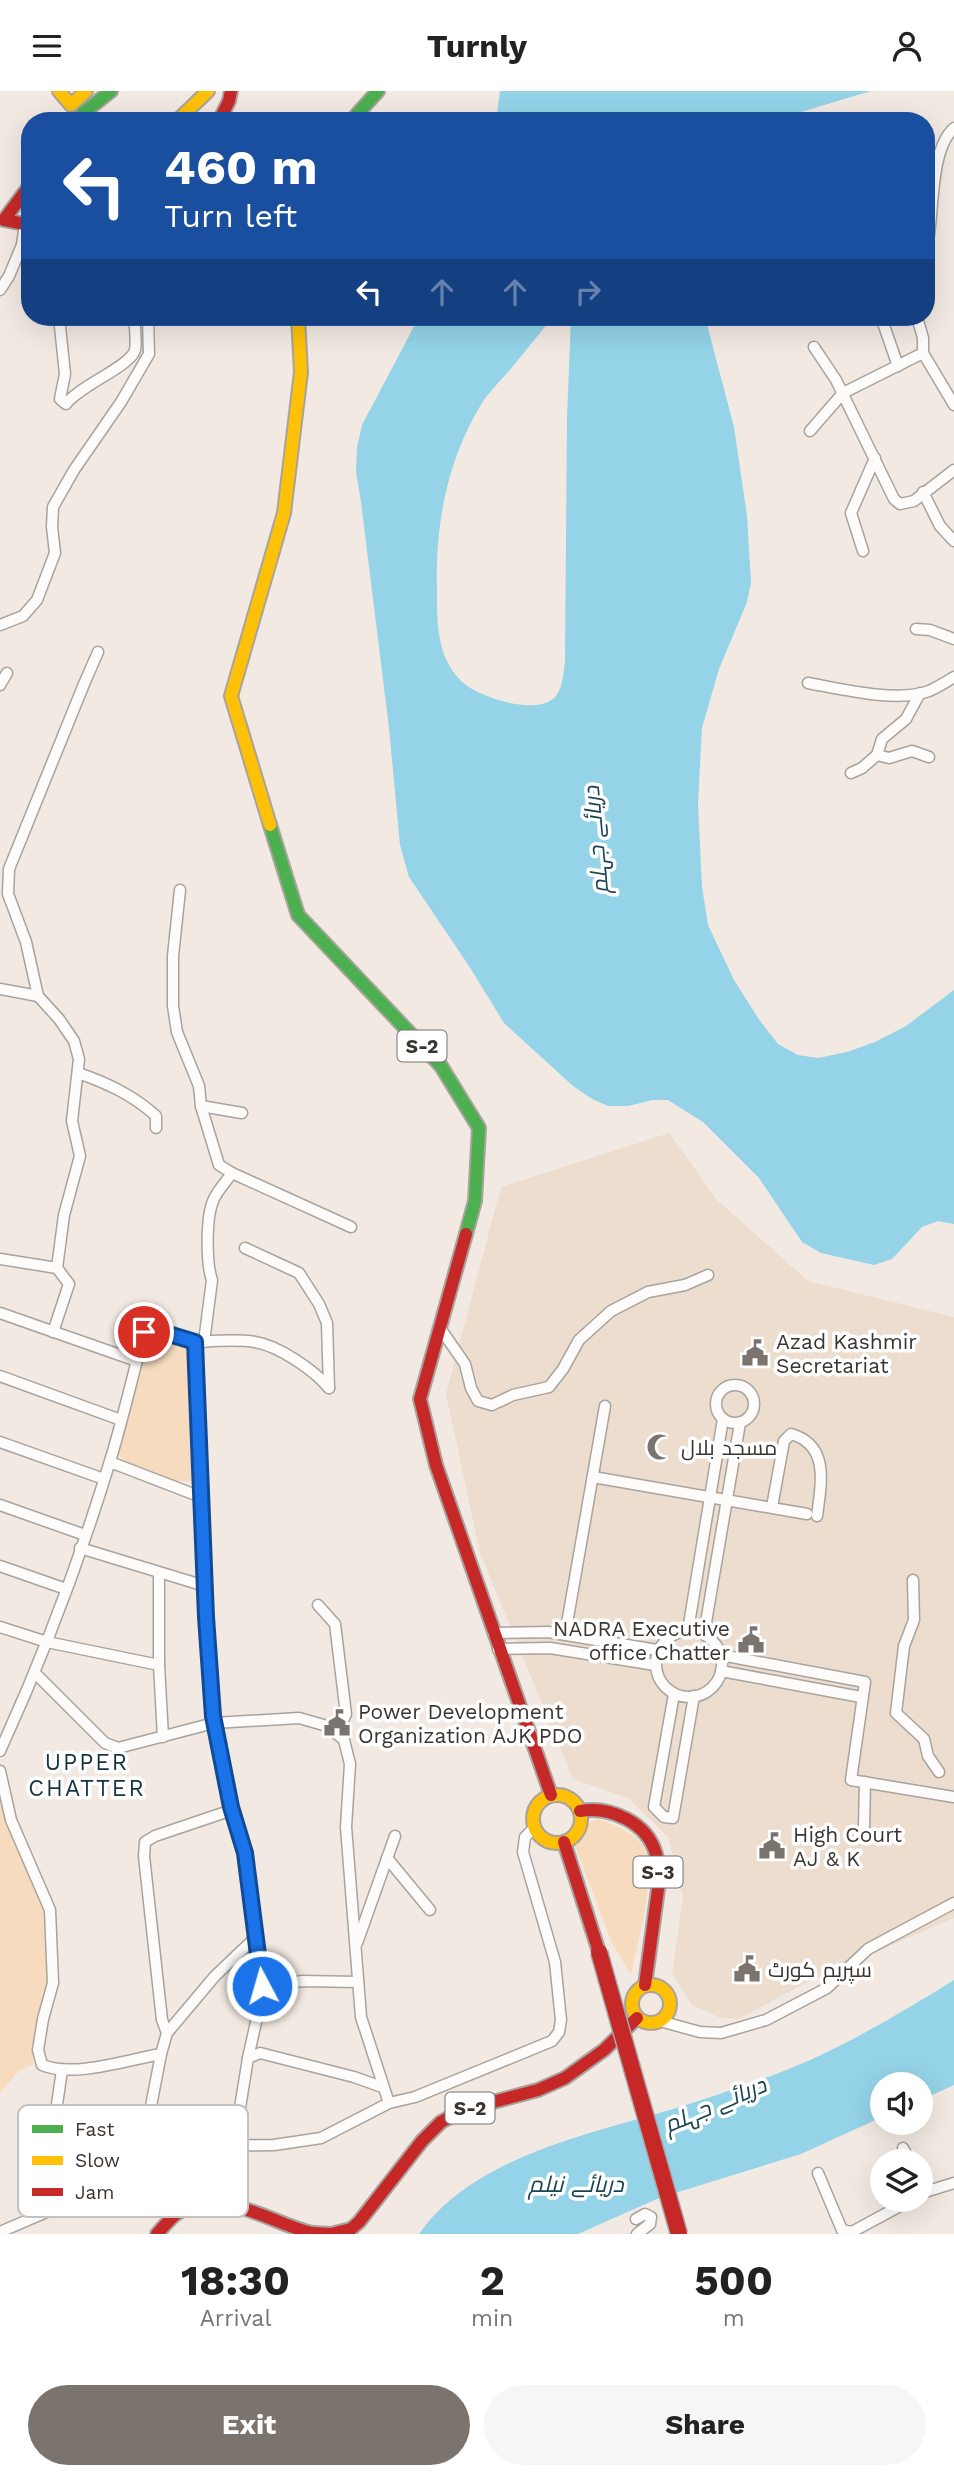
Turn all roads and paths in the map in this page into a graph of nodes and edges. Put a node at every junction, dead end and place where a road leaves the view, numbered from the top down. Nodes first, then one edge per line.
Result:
1 (59, 91) edge
2 (86, 91) edge
3 (111, 91) edge
4 (208, 91) edge
5 (231, 91) edge
6 (377, 91) edge
7 (84, 112) edge
8 (186, 112) edge
9 (224, 112) edge
10 (359, 112) edge
11 (954, 128) edge
12 (935, 170) edge
13 (21, 197) edge
14 (21, 221) edge
15 (21, 256) edge
16 (0, 290) edge
17 (60, 326) edge
18 (135, 326) edge
19 (148, 326) edge
20 (298, 326) edge
21 (884, 326) edge
22 (920, 326) edge
23 (814, 347) dead end
24 (923, 353) junction
25 (898, 366) junction
26 (843, 393) junction
27 (954, 405) edge
28 (810, 431) dead end
29 (875, 458) junction
30 (954, 470) edge
31 (923, 492) junction
32 (954, 541) edge
33 (863, 551) dead end
34 (0, 625) edge
35 (916, 629) dead end
36 (954, 639) edge
37 (98, 652) dead end
38 (7, 673) dead end
39 (954, 677) edge
40 (808, 683) dead end
41 (0, 685) edge
42 (920, 693) junction
43 (877, 755) junction
44 (929, 757) dead end
45 (851, 773) dead end
46 (180, 890) dead end
47 (0, 989) edge
48 (38, 996) junction
49 (78, 1073) junction
50 (201, 1107) junction
51 (242, 1113) dead end
52 (156, 1128) dead end
53 (232, 1173) junction
54 (351, 1227) dead end
55 (245, 1248) dead end
56 (0, 1259) edge
57 (57, 1268) junction
58 (708, 1275) dead end
59 (0, 1313) edge
60 (440, 1327) junction
61 (53, 1332) junction
62 (199, 1342) junction
63 (137, 1361) junction
64 (0, 1376) edge
65 (605, 1406) dead end
66 (723, 1419) junction
67 (121, 1420) junction
68 (740, 1423) junction
69 (0, 1441) edge
70 (110, 1462) junction
71 (593, 1477) junction
72 (104, 1479) junction
73 (710, 1496) junction
74 (201, 1497) junction
75 (727, 1499) junction
76 (0, 1505) edge
77 (772, 1507) junction
78 (85, 1535) junction
79 (80, 1548) junction
80 (0, 1566) edge
81 (159, 1573) junction
82 (913, 1580) dead end
83 (205, 1586) junction
84 (66, 1589) junction
85 (318, 1605) dead end
86 (0, 1627) edge
87 (688, 1630) junction
88 (493, 1633) junction
89 (704, 1634) junction
90 (565, 1635) junction
91 (47, 1642) junction
92 (498, 1649) junction
93 (657, 1650) junction
94 (721, 1655) junction
95 (159, 1665) junction
96 (655, 1665) junction
97 (721, 1671) junction
98 (36, 1674) junction
99 (674, 1693) junction
100 (694, 1696) junction
101 (861, 1697) junction
102 (214, 1723) junction
103 (337, 1734) junction
104 (163, 1737) junction
105 (0, 1751) edge
106 (0, 1771) edge
107 (939, 1772) dead end
108 (865, 1782) junction
109 (551, 1795) junction
110 (954, 1797) edge
111 (232, 1810) junction
112 (580, 1811) junction
113 (535, 1827) junction
114 (864, 1827) dead end
115 (395, 1836) dead end
116 (564, 1842) junction
117 (387, 1858) junction
118 (954, 1903) edge
119 (430, 1909) dead end
120 (257, 1936) junction
121 (355, 1950) junction
122 (358, 1982) junction
123 (645, 1985) junction
124 (262, 1986) junction
125 (637, 2018) junction
126 (660, 2021) junction
127 (167, 2033) junction
128 (161, 2054) junction
129 (248, 2058) junction
130 (62, 2070) junction
131 (382, 2087) junction
132 (389, 2103) junction
133 (57, 2105) edge
134 (151, 2105) edge
135 (240, 2105) edge
136 (248, 2145) edge
137 (818, 2173) dead end
138 (954, 2183) edge
139 (933, 2188) edge
140 (248, 2210) edge
141 (889, 2212) edge
142 (34, 2217) edge
143 (174, 2217) edge
144 (636, 2219) dead end
145 (0, 2232) edge
146 (156, 2234) edge
147 (331, 2234) edge
148 (637, 2234) edge
149 (679, 2234) edge

1 - 2 main road
3 - 7 main road
4 - 8 main road
5 - 9 main road
6 - 10 main road
11 - 12 street
13 - 14 main road
15 - 16 street
17 - 18 street
19 - 34 street
20 - 60 main road, S-2
21 - 25 street
22 - 24 street
23 - 26 street
24 - 25 street
24 - 27 street
25 - 26 street
26 - 28 street
26 - 29 street
29 - 31 street
29 - 33 street
30 - 31 street
31 - 32 street
35 - 36 street
37 - 48 street
38 - 41 street
39 - 42 street
40 - 42 street
42 - 43 street
43 - 44 street
43 - 45 street
46 - 50 street
47 - 48 street
48 - 49 street
49 - 52 street
49 - 57 street
50 - 51 street
50 - 53 street
53 - 54 street
53 - 62 street
55 - 62 street
56 - 57 street
57 - 61 street
58 - 60 street
59 - 61 street
60 - 88 main road, S-2
61 - 63 street
62 - 63 street
62 - 74 street
63 - 67 street
64 - 67 street
65 - 71 street
66 - 68 street
66 - 68 street
66 - 73 street
67 - 70 street
68 - 75 street
69 - 72 street
70 - 72 street
70 - 74 street
71 - 73 street
71 - 90 street
72 - 78 street
73 - 75 street
73 - 87 street
74 - 83 street
75 - 77 street
75 - 89 street
76 - 78 street
77 - 77 street
78 - 79 street
79 - 81 street
79 - 84 street
80 - 84 street
81 - 83 street
81 - 95 street
82 - 107 street
83 - 102 street
84 - 91 street
85 - 103 street
86 - 91 street
87 - 89 street
87 - 93 street
88 - 90 street
88 - 92 main road, S-2
89 - 94 street
90 - 93 street
91 - 95 street
91 - 98 street
92 - 96 street
92 - 109 main road, S-2
93 - 96 street
94 - 97 street
94 - 101 street
95 - 104 street
96 - 99 street
97 - 100 street
97 - 101 street
98 - 104 street
98 - 105 street
99 - 100 street
99 - 100 street
101 - 108 street
102 - 103 street
102 - 104 street
102 - 111 street
103 - 121 street
106 - 130 street
108 - 110 street
108 - 114 street
109 - 112 main road
109 - 113 main road
111 - 120 street
111 - 127 street
112 - 116 main road
112 - 123 main road, S-3
113 - 116 main road
113 - 132 street
115 - 117 street
116 - 149 main road, bridge
117 - 119 street
117 - 121 street
118 - 126 street
120 - 124 street
120 - 127 street
121 - 122 street
122 - 124 street
122 - 131 street
123 - 125 main road
123 - 126 main road
124 - 129 street
125 - 126 main road
125 - 147 main road, S-2
127 - 128 street
128 - 130 street
128 - 134 street
129 - 131 street
129 - 135 street
130 - 133 street
131 - 132 street
132 - 136 street
137 - 141 street
138 - 139 street
140 - 147 main road, S-2
142 - 145 street
143 - 146 main road, S-2
144 - 148 street

